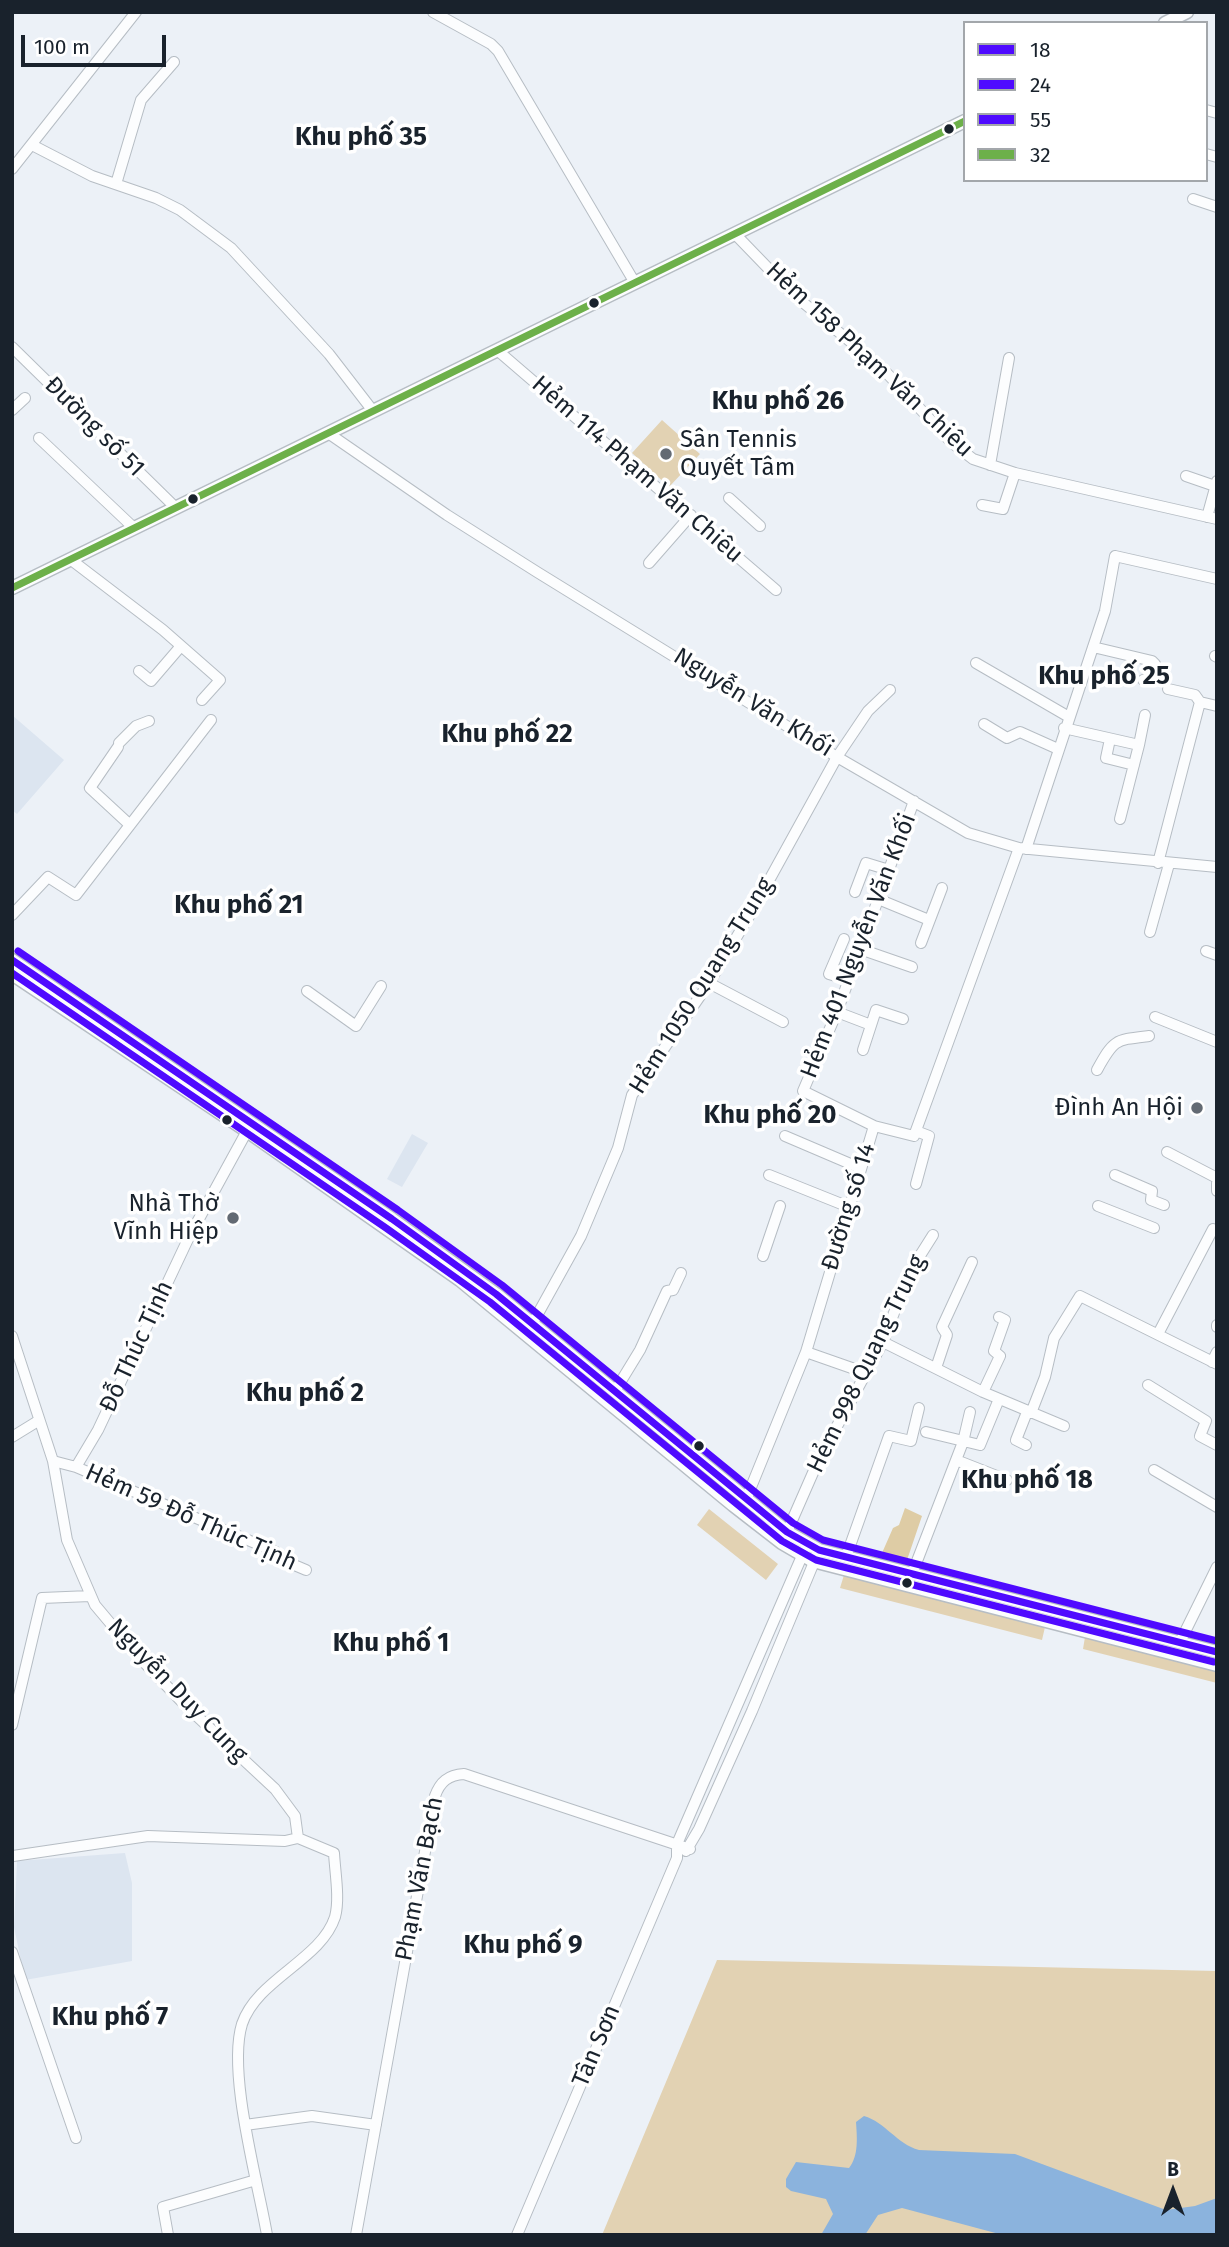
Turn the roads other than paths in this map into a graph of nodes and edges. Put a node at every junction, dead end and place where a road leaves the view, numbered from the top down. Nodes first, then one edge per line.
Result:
1 (136, 12) edge
2 (433, 12) edge
3 (1187, 12) edge
4 (1169, 21) edge
5 (174, 62) dead end
6 (963, 122) edge
7 (32, 145) junction
8 (12, 169) edge
9 (116, 184) junction
10 (1193, 199) dead end
11 (1217, 207) edge
12 (735, 234) junction
13 (635, 283) junction
14 (12, 347) edge
15 (497, 351) junction
16 (1009, 358) dead end
17 (25, 398) dead end
18 (12, 410) edge
19 (373, 411) junction
20 (328, 433) junction
21 (39, 438) dead end
22 (990, 465) junction
23 (1015, 473) junction
24 (1186, 476) dead end
25 (1216, 484) edge
26 (729, 498) dead end
27 (982, 505) dead end
28 (176, 508) junction
29 (691, 515) junction
30 (1212, 518) edge
31 (760, 526) dead end
32 (134, 528) junction
33 (70, 559) junction
34 (649, 563) dead end
35 (1217, 579) edge
36 (12, 588) edge
37 (776, 590) dead end
38 (181, 646) junction
39 (1093, 647) junction
40 (976, 663) dead end
41 (139, 671) dead end
42 (1143, 680) dead end
43 (1168, 689) dead end
44 (890, 690) dead end
45 (202, 700) dead end
46 (1200, 702) junction
47 (1217, 706) edge
48 (1145, 715) dead end
49 (1069, 717) junction
50 (211, 720) dead end
51 (149, 721) dead end
52 (984, 723) dead end
53 (1064, 729) junction
54 (1110, 738) junction
55 (1139, 745) junction
56 (1058, 749) junction
57 (836, 757) junction
58 (1134, 765) junction
59 (914, 801) junction
60 (1121, 819) dead end
61 (130, 825) junction
62 (1023, 848) junction
63 (1163, 864) junction
64 (1217, 867) edge
65 (889, 870) junction
66 (942, 888) dead end
67 (855, 892) dead end
68 (878, 900) junction
69 (12, 915) edge
70 (929, 920) junction
71 (1150, 932) dead end
72 (844, 939) dead end
73 (921, 943) dead end
74 (860, 948) junction
75 (1206, 951) dead end
76 (1217, 955) edge
77 (12, 960) edge
78 (912, 967) dead end
79 (12, 974) edge
80 (849, 980) junction
81 (709, 983) junction
82 (381, 986) dead end
83 (307, 992) dead end
84 (837, 1012) junction
85 (1155, 1017) dead end
86 (904, 1019) dead end
87 (783, 1022) dead end
88 (871, 1025) junction
89 (1149, 1036) dead end
90 (1217, 1042) edge
91 (863, 1050) dead end
92 (1097, 1070) dead end
93 (189, 1088) junction
94 (874, 1126) junction
95 (247, 1131) junction
96 (915, 1132) junction
97 (785, 1136) dead end
98 (1167, 1152) dead end
99 (860, 1168) junction
100 (769, 1175) dead end
101 (1115, 1175) dead end
102 (915, 1184) dead end
103 (1216, 1186) edge
104 (1164, 1205) dead end
105 (780, 1206) dead end
106 (1098, 1206) dead end
107 (849, 1207) junction
108 (1154, 1228) dead end
109 (1213, 1229) dead end
110 (933, 1235) dead end
111 (763, 1256) dead end
112 (972, 1262) dead end
113 (681, 1273) dead end
114 (492, 1298) junction
115 (999, 1317) dead end
116 (530, 1329) junction
117 (1158, 1334) junction
118 (12, 1336) edge
119 (883, 1342) junction
120 (806, 1352) junction
121 (1217, 1352) edge
122 (1214, 1363) edge
123 (936, 1368) junction
124 (866, 1373) junction
125 (1148, 1385) dead end
126 (615, 1391) junction
127 (983, 1392) junction
128 (999, 1399) junction
129 (919, 1408) dead end
130 (970, 1412) dead end
131 (1029, 1412) junction
132 (38, 1422) junction
133 (1064, 1426) dead end
134 (926, 1432) dead end
135 (12, 1437) edge
136 (963, 1443) junction
137 (1026, 1445) dead end
138 (1217, 1445) edge
139 (956, 1460) junction
140 (53, 1461) junction
141 (76, 1467) junction
142 (1154, 1470) dead end
143 (1007, 1480) dead end
144 (747, 1497) junction
145 (1217, 1507) edge
146 (787, 1532) junction
147 (811, 1553) junction
148 (846, 1557) junction
149 (1217, 1567) edge
150 (306, 1570) dead end
151 (912, 1574) junction
152 (90, 1596) junction
153 (1068, 1620) junction
154 (1177, 1648) junction
155 (1217, 1652) edge
156 (1217, 1665) edge
157 (12, 1725) edge
158 (298, 1838) junction
159 (677, 1844) junction
160 (690, 1849) junction
161 (12, 1856) edge
162 (677, 1857) junction
163 (12, 1952) edge
164 (376, 2125) junction
165 (245, 2126) junction
166 (76, 2138) dead end
167 (256, 2180) junction
168 (168, 2235) edge
169 (267, 2235) edge
170 (356, 2235) edge
171 (517, 2235) edge

1 - 7 street
2 - 13 street
3 - 4 main road
5 - 9 street
6 - 12 main road
7 - 8 street
7 - 9 street
9 - 19 street
10 - 11 street
12 - 13 main road
12 - 22 street, Hẻm 158 Phạm Văn Chiêu
13 - 15 main road
14 - 28 street, Đường số 51
15 - 19 main road
15 - 29 street, Hẻm 114 Phạm Văn Chiêu
16 - 22 street
17 - 18 street
19 - 20 main road
20 - 28 main road
20 - 57 street, Nguyễn Văn Khối
21 - 32 street
22 - 23 street, Hẻm 158 Phạm Văn Chiêu
23 - 27 street
23 - 30 street, Hẻm 158 Phạm Văn Chiêu
24 - 25 street
25 - 30 street
26 - 31 street
28 - 32 main road
29 - 34 street
29 - 37 street, Hẻm 114 Phạm Văn Chiêu
32 - 33 main road
33 - 36 main road
33 - 38 street
35 - 39 street
38 - 41 street
38 - 45 street
39 - 42 street
39 - 49 street
40 - 49 street
43 - 46 street
44 - 57 street, Hẻm 1050 Quang Trung
46 - 47 street
46 - 63 street
48 - 55 street
49 - 53 street
50 - 61 street
51 - 61 street
52 - 56 street
53 - 54 street
53 - 56 street
54 - 55 street
54 - 58 street
55 - 58 street
56 - 62 street
57 - 59 street, Nguyễn Văn Khối
57 - 81 street, Hẻm 1050 Quang Trung
58 - 60 street
59 - 62 street, Nguyễn Văn Khối
59 - 65 street, Hẻm 401 Nguyễn Văn Khối
61 - 69 street
62 - 63 street, Nguyễn Văn Khối
62 - 96 street
63 - 64 street, Nguyễn Văn Khối
63 - 71 street
65 - 67 street
65 - 68 street, Hẻm 401 Nguyễn Văn Khối
66 - 70 street
68 - 70 street
68 - 74 street, Hẻm 401 Nguyễn Văn Khối
70 - 73 street
72 - 80 street
74 - 78 street
74 - 80 street, Hẻm 401 Nguyễn Văn Khối
75 - 76 street
77 - 93 main road
79 - 93 main road
80 - 84 street, Hẻm 401 Nguyễn Văn Khối
81 - 87 street
81 - 116 street, Hẻm 1050 Quang Trung
82 - 83 street
84 - 88 street
84 - 94 street, Hẻm 401 Nguyễn Văn Khối
85 - 90 street
86 - 88 street
88 - 91 street
89 - 92 street
93 - 95 main road
93 - 114 main road
94 - 96 street, Đường số 14
94 - 99 street, Đường số 14
95 - 114 main road
95 - 141 street, Đỗ Thúc Tịnh
96 - 102 street
97 - 99 street
98 - 103 street
99 - 107 street, Đường số 14
100 - 107 street
101 - 104 street
105 - 111 street
106 - 108 street
107 - 120 street, Đường số 14
109 - 117 street
110 - 119 street, Hẻm 998 Quang Trung
112 - 123 street
113 - 126 street
114 - 116 main road
115 - 127 street
116 - 126 main road
116 - 147 main road
117 - 122 street
117 - 131 street
118 - 132 street, Nguyễn Duy Cung
119 - 123 street
119 - 124 street, Hẻm 998 Quang Trung
120 - 124 street
120 - 144 street, Đường số 14
121 - 122 street
123 - 127 street
124 - 146 street, Hẻm 998 Quang Trung
125 - 138 street
126 - 144 main road
127 - 128 street
128 - 131 street
128 - 136 street
129 - 148 street
130 - 136 street
131 - 133 street
131 - 137 street
132 - 135 street
132 - 140 street, Nguyễn Duy Cung
134 - 136 street
136 - 139 street
139 - 143 street
139 - 151 street
140 - 141 street
140 - 152 street, Nguyễn Duy Cung
141 - 150 street, Hẻm 59 Đỗ Thúc Tịnh
142 - 145 street
144 - 146 main road
146 - 147 main road
147 - 148 main road
147 - 153 main road
147 - 159 street, Tân Sơn
147 - 160 street
148 - 151 main road
149 - 154 street
151 - 153 main road
152 - 157 street
152 - 158 street, Nguyễn Duy Cung
153 - 154 main road
154 - 155 main road
154 - 156 main road
158 - 161 street
158 - 165 street
159 - 160 street, Phạm Văn Bạch
159 - 162 street, Tân Sơn
159 - 164 street, Phạm Văn Bạch
160 - 162 street
162 - 171 street, Tân Sơn
163 - 166 street
164 - 165 street
164 - 170 street, Phạm Văn Bạch
165 - 167 street
167 - 168 street
167 - 169 street

